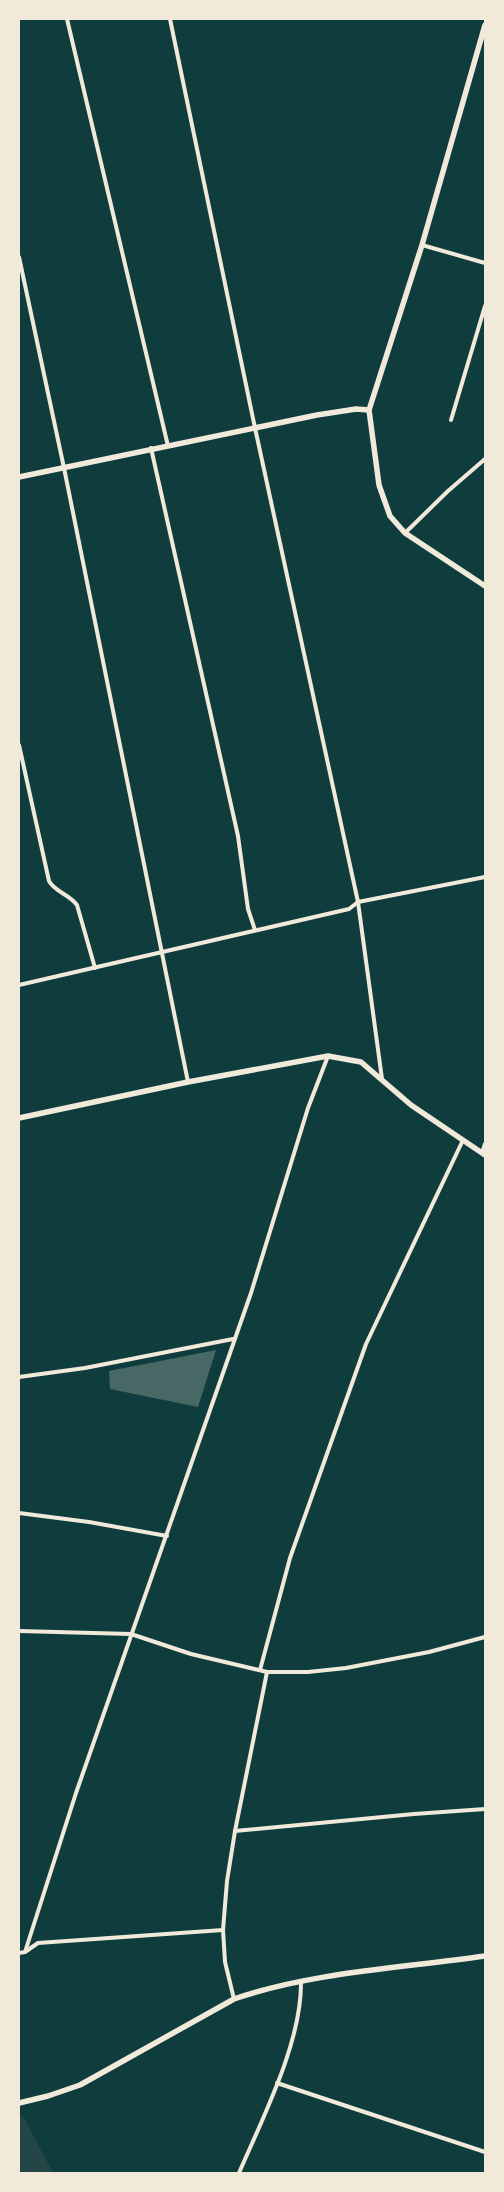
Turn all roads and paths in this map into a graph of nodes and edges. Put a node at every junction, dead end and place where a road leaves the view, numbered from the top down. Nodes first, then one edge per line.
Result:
1 (67, 19) edge
2 (170, 19) edge
3 (485, 25) edge
4 (483, 45) edge
5 (422, 246) junction
6 (19, 256) edge
7 (485, 263) edge
8 (485, 306) edge
9 (369, 410) junction
10 (451, 420) dead end
11 (255, 428) junction
12 (168, 446) junction
13 (151, 448) junction
14 (485, 460) edge
15 (64, 468) junction
16 (19, 477) edge
17 (406, 533) junction
18 (485, 586) edge
19 (19, 744) edge
20 (485, 877) edge
21 (358, 902) junction
22 (255, 930) junction
23 (162, 954) junction
24 (95, 968) junction
25 (19, 985) edge
26 (328, 1056) junction
27 (382, 1079) junction
28 (188, 1082) junction
29 (19, 1118) edge
30 (463, 1140) junction
31 (485, 1144) edge
32 (484, 1154) edge
33 (234, 1339) junction
34 (19, 1378) edge
35 (19, 1513) edge
36 (167, 1536) junction
37 (19, 1631) edge
38 (131, 1634) junction
39 (485, 1637) edge
40 (260, 1670) junction
41 (267, 1672) junction
42 (485, 1809) edge
43 (235, 1831) junction
44 (224, 1930) junction
45 (25, 1952) junction
46 (19, 1953) edge
47 (485, 1956) edge
48 (301, 1982) junction
49 (234, 1998) junction
50 (277, 2083) junction
51 (19, 2103) edge
52 (485, 2152) edge
53 (239, 2173) edge

1 - 12 street
2 - 11 street
3 - 4 main road
4 - 5 main road
5 - 7 street
5 - 9 main road
6 - 15 street
8 - 10 street
9 - 11 main road
9 - 17 main road
11 - 12 main road
11 - 21 street
12 - 13 main road
13 - 15 main road
13 - 22 street
14 - 17 street
15 - 16 main road
15 - 23 street
17 - 18 main road
19 - 24 street
20 - 21 street
21 - 22 street
21 - 27 street
22 - 23 street
23 - 24 street
23 - 28 street
24 - 25 street
26 - 27 main road
26 - 28 main road
26 - 33 street
27 - 30 main road
28 - 29 main road
30 - 32 main road
30 - 40 street
31 - 32 street
33 - 34 street
33 - 36 street
35 - 36 street
36 - 38 street
37 - 38 street
38 - 40 street
38 - 45 street
39 - 41 street
40 - 41 street
41 - 43 street
42 - 43 street
43 - 44 street
44 - 45 street
44 - 49 street
45 - 46 street
47 - 48 main road
48 - 49 main road
48 - 50 street
49 - 51 main road
50 - 52 street
50 - 53 street

